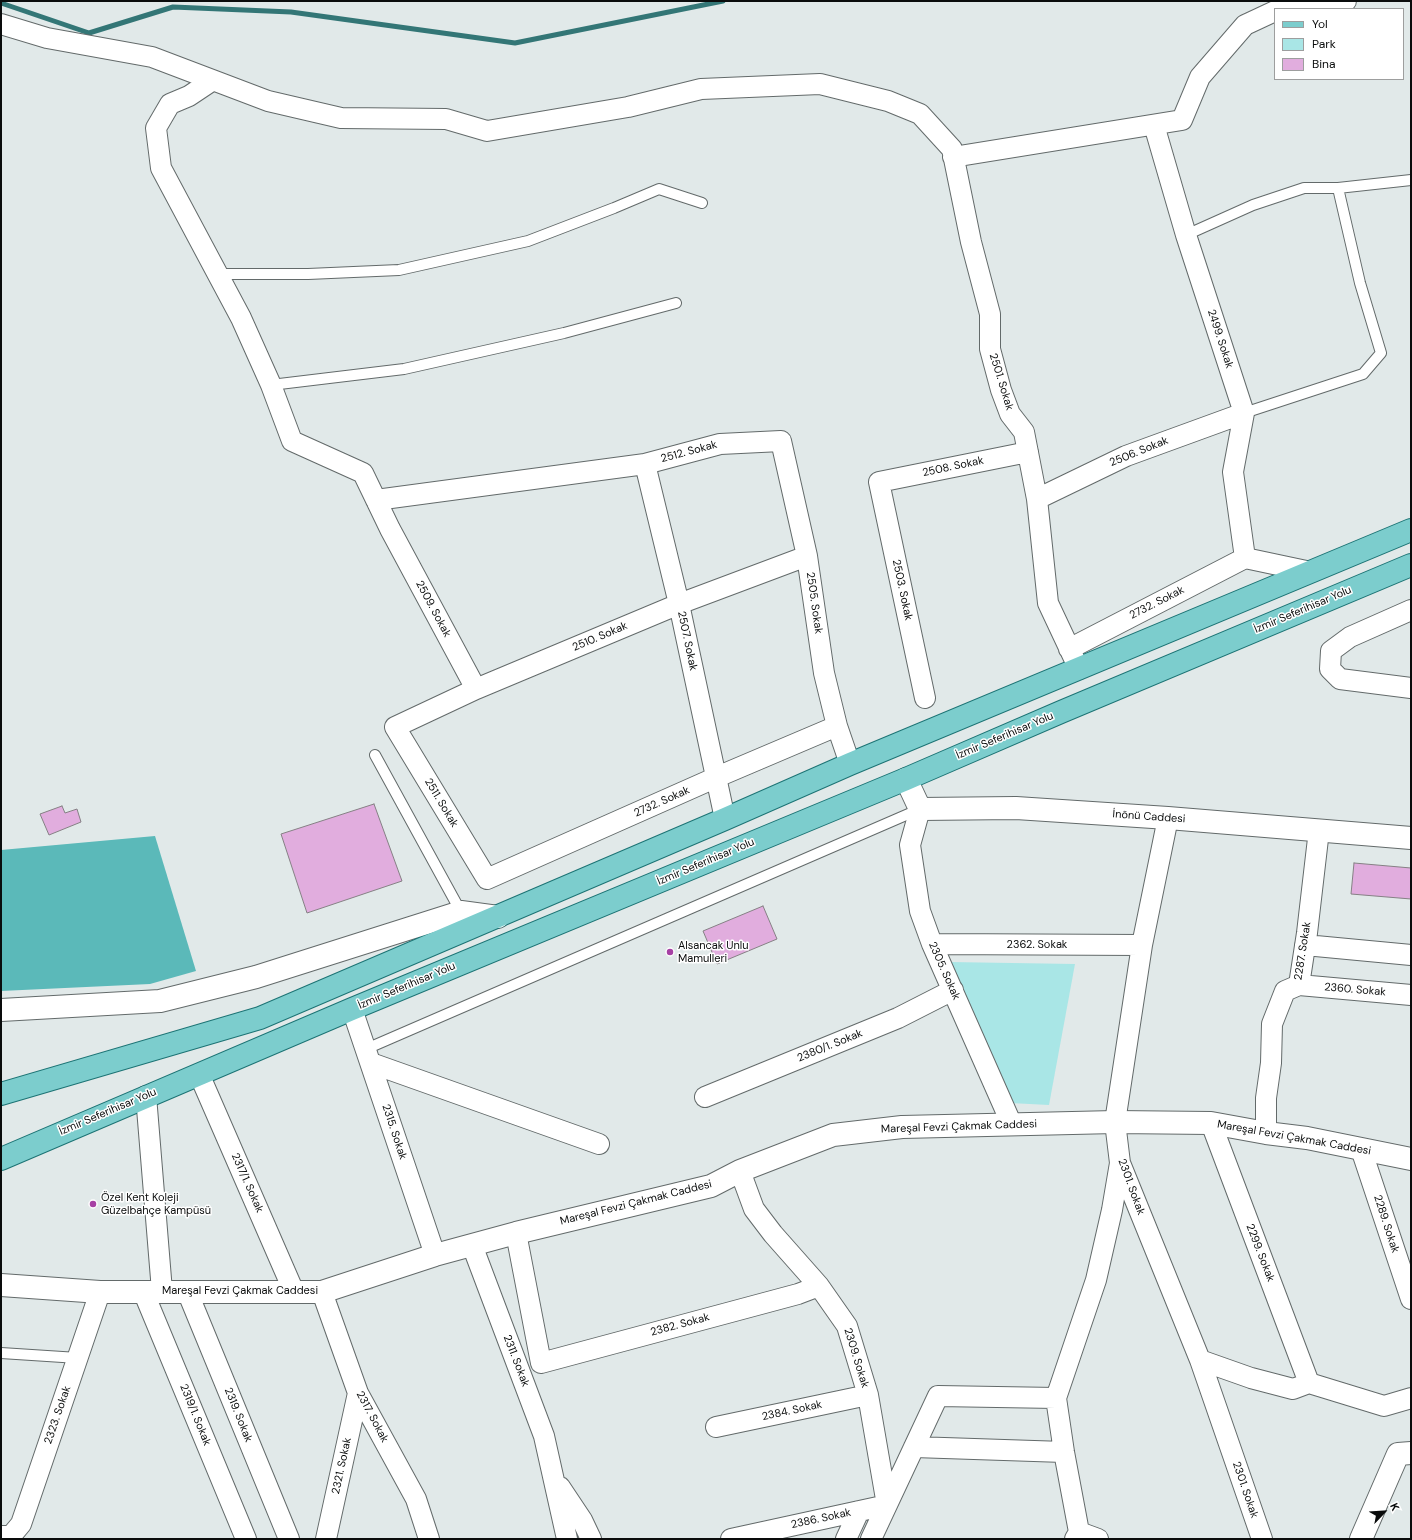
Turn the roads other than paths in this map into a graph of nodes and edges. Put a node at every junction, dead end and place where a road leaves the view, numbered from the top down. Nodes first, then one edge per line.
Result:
1 (1346, 1) edge
2 (1282, 8) edge
3 (1274, 11) edge
4 (1, 24) edge
5 (213, 80) junction
6 (1154, 125) junction
7 (953, 157) junction
8 (1411, 180) edge
9 (1338, 188) junction
10 (702, 203) dead end
11 (1186, 235) junction
12 (218, 274) junction
13 (676, 303) dead end
14 (271, 386) junction
15 (1244, 413) junction
16 (781, 441) joint
17 (1028, 452) junction
18 (645, 464) junction
19 (879, 482) joint
20 (1037, 499) junction
21 (376, 500) junction
22 (1411, 530) edge
23 (807, 556) junction
24 (1245, 558) junction
25 (1411, 565) edge
26 (1311, 572) junction
27 (679, 604) junction
28 (1411, 610) edge
29 (1069, 648) junction
30 (1079, 669) junction
31 (1411, 688) edge
32 (476, 689) junction
33 (925, 698) dead end
34 (395, 726) joint
35 (837, 726) junction
36 (375, 755) dead end
37 (850, 764) junction
38 (717, 777) junction
39 (906, 779) junction
40 (920, 809) junction
41 (1168, 818) junction
42 (725, 819) junction
43 (1319, 830) junction
44 (1411, 838) edge
45 (487, 879) joint
46 (460, 912) junction
47 (498, 917) junction
48 (932, 944) junction
49 (1142, 945) junction
50 (1305, 945) junction
51 (1411, 954) edge
52 (1299, 985) junction
53 (953, 990) junction
54 (1411, 995) edge
55 (352, 1009) junction
56 (1, 1010) edge
57 (369, 1056) junction
58 (199, 1074) junction
59 (1, 1094) edge
60 (146, 1096) junction
61 (705, 1097) dead end
62 (1115, 1122) junction
63 (1211, 1123) junction
64 (1012, 1125) junction
65 (1266, 1133) junction
66 (599, 1144) dead end
67 (1361, 1149) junction
68 (1, 1158) edge
69 (1411, 1159) edge
70 (1120, 1163) junction
71 (740, 1171) junction
72 (516, 1233) junction
73 (472, 1245) junction
74 (435, 1256) junction
75 (1, 1285) edge
76 (819, 1286) junction
77 (153, 1291) junction
78 (187, 1291) junction
79 (100, 1292) junction
80 (294, 1292) junction
81 (322, 1292) junction
82 (1411, 1299) edge
83 (1, 1354) edge
84 (78, 1358) junction
85 (1200, 1360) junction
86 (541, 1363) joint
87 (1309, 1383) junction
88 (358, 1392) junction
89 (868, 1395) junction
90 (1056, 1398) junction
91 (1411, 1398) edge
92 (716, 1427) dead end
93 (914, 1447) junction
94 (1064, 1452) junction
95 (1405, 1454) edge
96 (554, 1479) junction
97 (887, 1505) junction
98 (859, 1511) junction
99 (1077, 1535) edge
100 (6, 1536) edge
101 (246, 1539) edge
102 (289, 1539) edge
103 (326, 1539) edge
104 (429, 1539) edge
105 (567, 1539) edge
106 (591, 1539) edge
107 (731, 1539) edge
108 (846, 1539) edge
109 (871, 1539) edge
110 (1098, 1539) edge
111 (1262, 1539) edge
112 (1361, 1539) edge

1 - 2 street
3 - 6 street
4 - 5 street, 2501. Sokak
5 - 7 street, 2501. Sokak
5 - 12 street, 2509. Sokak
6 - 7 street
6 - 11 street, 2499. Sokak
7 - 17 street, 2501. Sokak
8 - 9 lane
9 - 11 lane
9 - 15 lane
10 - 12 lane
11 - 15 street, 2499. Sokak
12 - 14 street, 2509. Sokak
13 - 14 lane
14 - 21 street, 2509. Sokak
15 - 20 street, 2506. Sokak
15 - 24 street, 2499. Sokak
16 - 18 street, 2512. Sokak
16 - 23 street, 2505. Sokak
17 - 19 street, 2508. Sokak
17 - 20 street, 2501. Sokak
18 - 21 street, 2512. Sokak
18 - 27 street, 2507. Sokak
19 - 33 street, 2503. Sokak
20 - 29 street, 2501. Sokak
21 - 32 street, 2509. Sokak
22 - 26 main road
23 - 27 street, 2510. Sokak
23 - 35 street, 2505. Sokak
24 - 26 street
24 - 29 street, 2732. Sokak
25 - 39 main road, İzmir Seferihisar Yolu
26 - 30 main road
27 - 32 street, 2510. Sokak
27 - 38 street, 2507. Sokak
28 - 31 street
29 - 30 street, 2501. Sokak
30 - 37 main road
32 - 34 street, 2510. Sokak
34 - 45 street, 2511. Sokak
35 - 37 street, 2505. Sokak
35 - 38 street, 2732. Sokak
36 - 46 lane
37 - 42 main road
38 - 42 street, 2507. Sokak
38 - 45 street, 2732. Sokak
39 - 40 street
39 - 55 main road, İzmir Seferihisar Yolu
40 - 41 street, İnönü Caddesi
40 - 48 street, 2305. Sokak
40 - 57 lane
41 - 43 street, İnönü Caddesi
41 - 49 street, 2301. Sokak
42 - 47 main road
43 - 44 street, İnönü Caddesi
43 - 50 street, 2287. Sokak
46 - 47 street
46 - 56 street
47 - 59 main road
48 - 49 street, 2362. Sokak
48 - 53 street, 2305. Sokak
49 - 62 street, 2301. Sokak
50 - 51 street
50 - 52 street, 2287. Sokak
52 - 54 street, 2360. Sokak
52 - 65 street, 2287. Sokak
53 - 61 street, 2380/1. Sokak
53 - 64 street, 2305. Sokak
55 - 57 street, 2315. Sokak
55 - 58 main road, İzmir Seferihisar Yolu
57 - 66 street
57 - 74 street, 2315. Sokak
58 - 60 main road, İzmir Seferihisar Yolu
58 - 80 street, 2317/1. Sokak
60 - 68 main road, İzmir Seferihisar Yolu
60 - 77 street, 2319/1. Sokak
62 - 63 street, Mareşal Fevzi Çakmak Caddesi
62 - 64 street, Mareşal Fevzi Çakmak Caddesi
62 - 70 street, 2301. Sokak
63 - 65 street, Mareşal Fevzi Çakmak Caddesi
63 - 87 street, 2299. Sokak
64 - 71 street, Mareşal Fevzi Çakmak Caddesi
65 - 67 street, Mareşal Fevzi Çakmak Caddesi
67 - 69 street, Mareşal Fevzi Çakmak Caddesi
67 - 82 street, 2289. Sokak
70 - 85 street, 2301. Sokak
70 - 90 street
71 - 72 street, Mareşal Fevzi Çakmak Caddesi
71 - 76 street, 2309. Sokak
72 - 73 street, Mareşal Fevzi Çakmak Caddesi
72 - 86 street, 2311. Sokak
73 - 74 street, Mareşal Fevzi Çakmak Caddesi
73 - 96 street, 2311. Sokak
74 - 81 street, Mareşal Fevzi Çakmak Caddesi
75 - 79 street, Mareşal Fevzi Çakmak Caddesi
76 - 86 street, 2382. Sokak
76 - 89 street, 2309. Sokak
77 - 78 street, Mareşal Fevzi Çakmak Caddesi
77 - 79 street, Mareşal Fevzi Çakmak Caddesi
77 - 101 street, 2319/1. Sokak
78 - 80 street, Mareşal Fevzi Çakmak Caddesi
78 - 102 street, 2319. Sokak
79 - 84 street, 2323. Sokak
80 - 81 street, Mareşal Fevzi Çakmak Caddesi
81 - 88 street, 2317. Sokak
83 - 84 lane
84 - 100 street, 2323. Sokak
85 - 87 street
85 - 111 street, 2301. Sokak
87 - 91 street
88 - 103 street, 2321. Sokak
88 - 104 street, 2317. Sokak
89 - 92 street, 2384. Sokak
89 - 97 street, 2309. Sokak
90 - 93 street
90 - 94 street
93 - 94 street
93 - 97 street
94 - 99 street
95 - 112 street
96 - 105 street, 2311. Sokak
96 - 106 street
97 - 98 street, 2386. Sokak
97 - 109 street
98 - 107 street, 2386. Sokak
98 - 108 street
99 - 110 street

